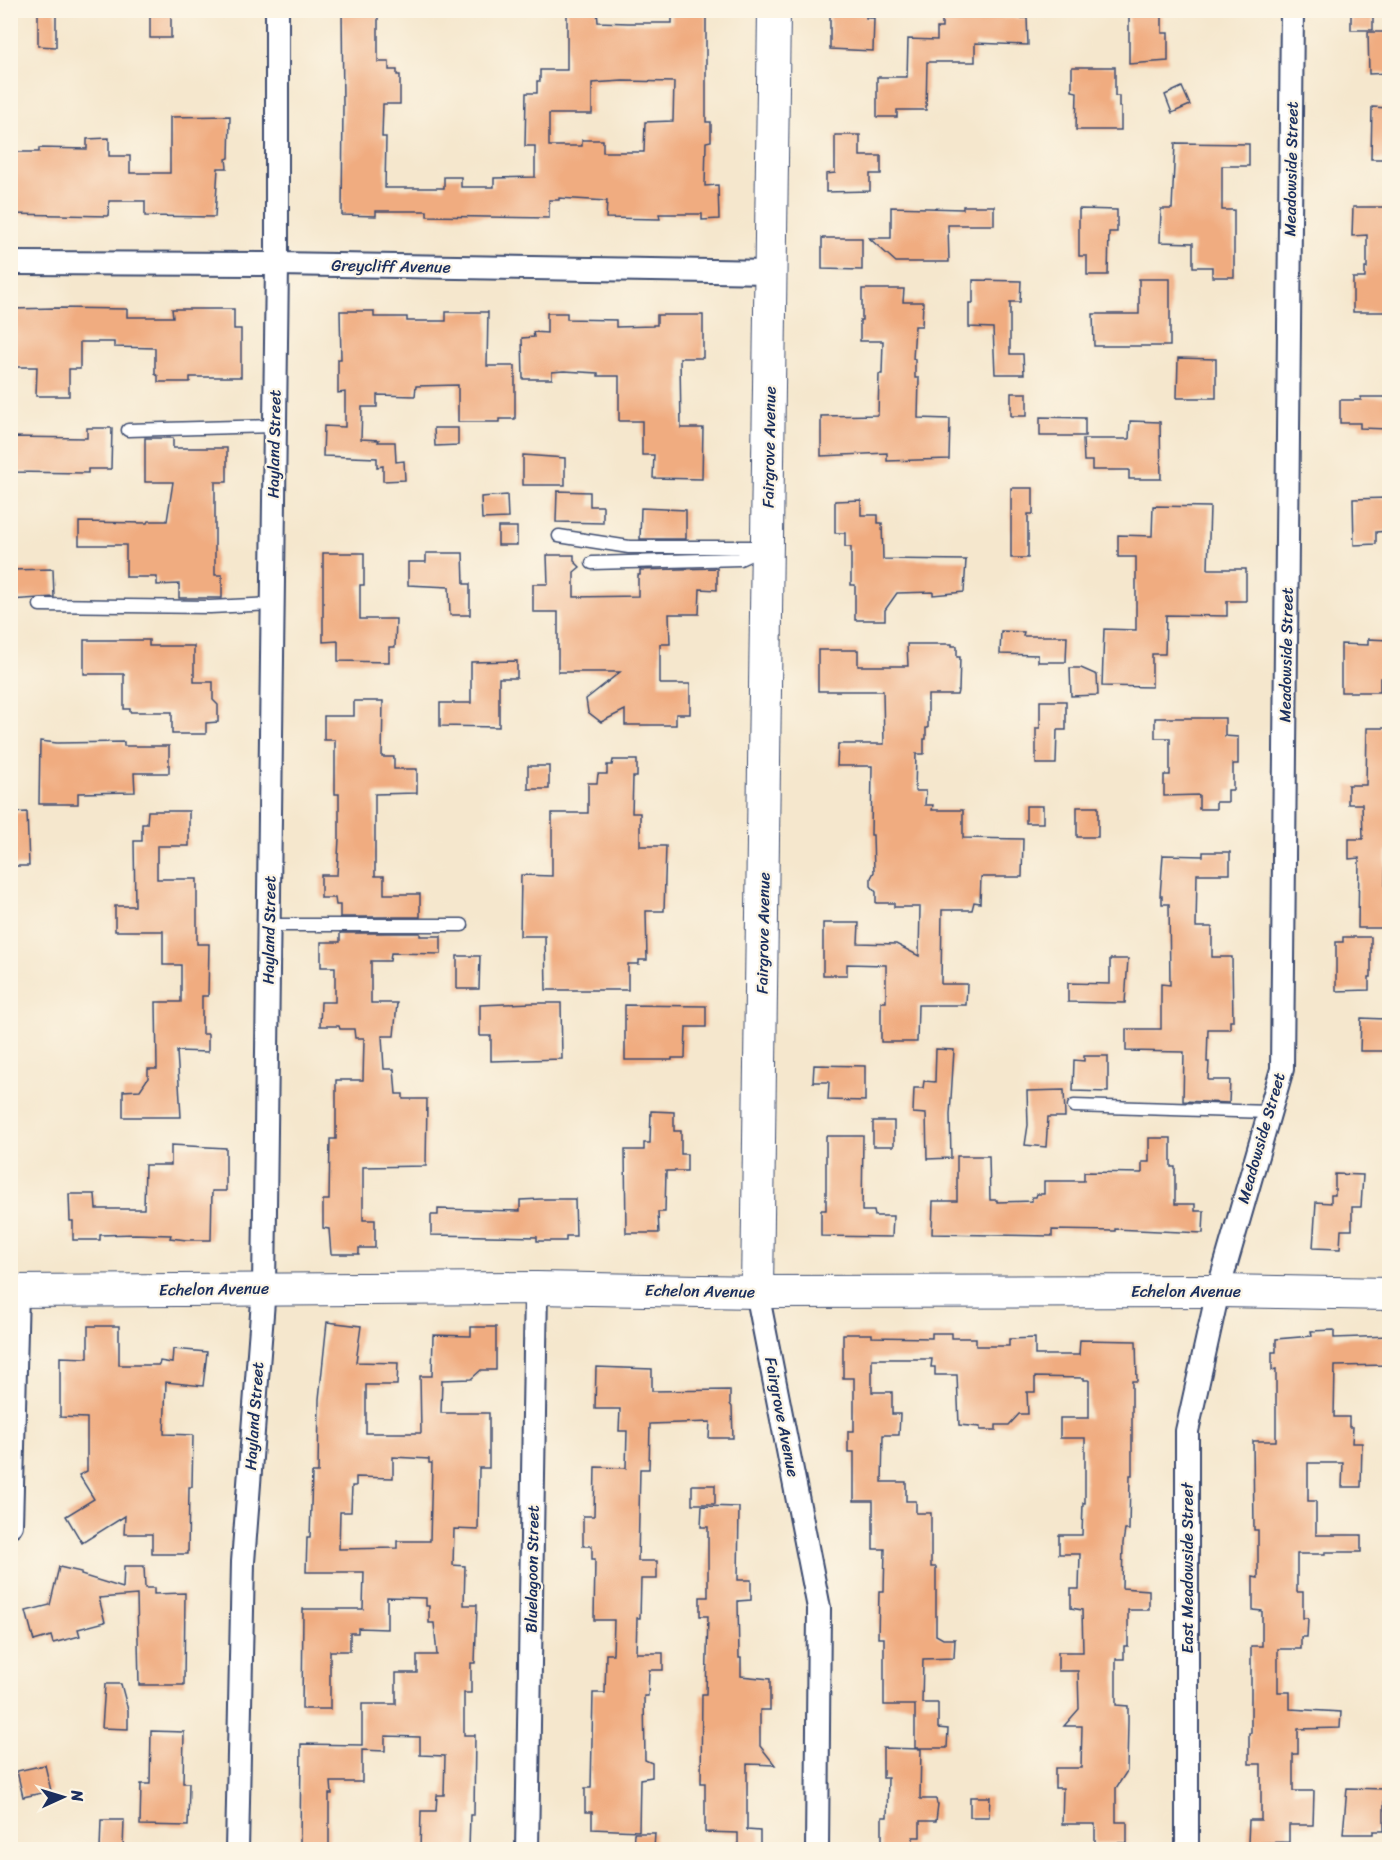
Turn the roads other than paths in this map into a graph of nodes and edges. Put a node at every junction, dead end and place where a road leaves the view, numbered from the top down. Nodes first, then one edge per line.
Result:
1 (277, 10) edge
2 (774, 10) edge
3 (1292, 10) edge
4 (10, 263) edge
5 (277, 264) junction
6 (772, 272) junction
7 (274, 426) junction
8 (128, 430) dead end
9 (559, 536) dead end
10 (768, 547) junction
11 (592, 563) dead end
12 (272, 604) junction
13 (40, 605) dead end
14 (269, 925) junction
15 (462, 925) dead end
16 (1074, 1106) dead end
17 (1269, 1112) junction
18 (264, 1288) junction
19 (536, 1288) junction
20 (14, 1291) edge
21 (1218, 1291) junction
22 (757, 1292) junction
23 (1389, 1294) edge
24 (11, 1525) edge
25 (237, 1850) edge
26 (527, 1850) edge
27 (817, 1850) edge
28 (1187, 1850) edge

1 - 5 street, Hayland Street
2 - 6 street, Fairgrove Avenue
3 - 17 street, Meadowside Street
4 - 5 street, Greycliff Avenue
5 - 6 street, Greycliff Avenue
5 - 7 street, Hayland Street
6 - 10 street, Fairgrove Avenue
7 - 8 lane
7 - 12 street, Hayland Street
9 - 10 lane
10 - 11 lane
10 - 22 street, Fairgrove Avenue
12 - 13 lane
12 - 14 street, Hayland Street
14 - 15 lane
14 - 18 street, Hayland Street
16 - 17 lane
17 - 21 street, Meadowside Street
18 - 19 street, Echelon Avenue
18 - 20 street, Echelon Avenue
18 - 25 street, Hayland Street
19 - 22 street, Echelon Avenue
19 - 26 street, Bluelagoon Street
20 - 24 street
21 - 22 street, Echelon Avenue
21 - 23 street, Echelon Avenue
21 - 28 street, East Meadowside Street
22 - 27 street, Fairgrove Avenue

